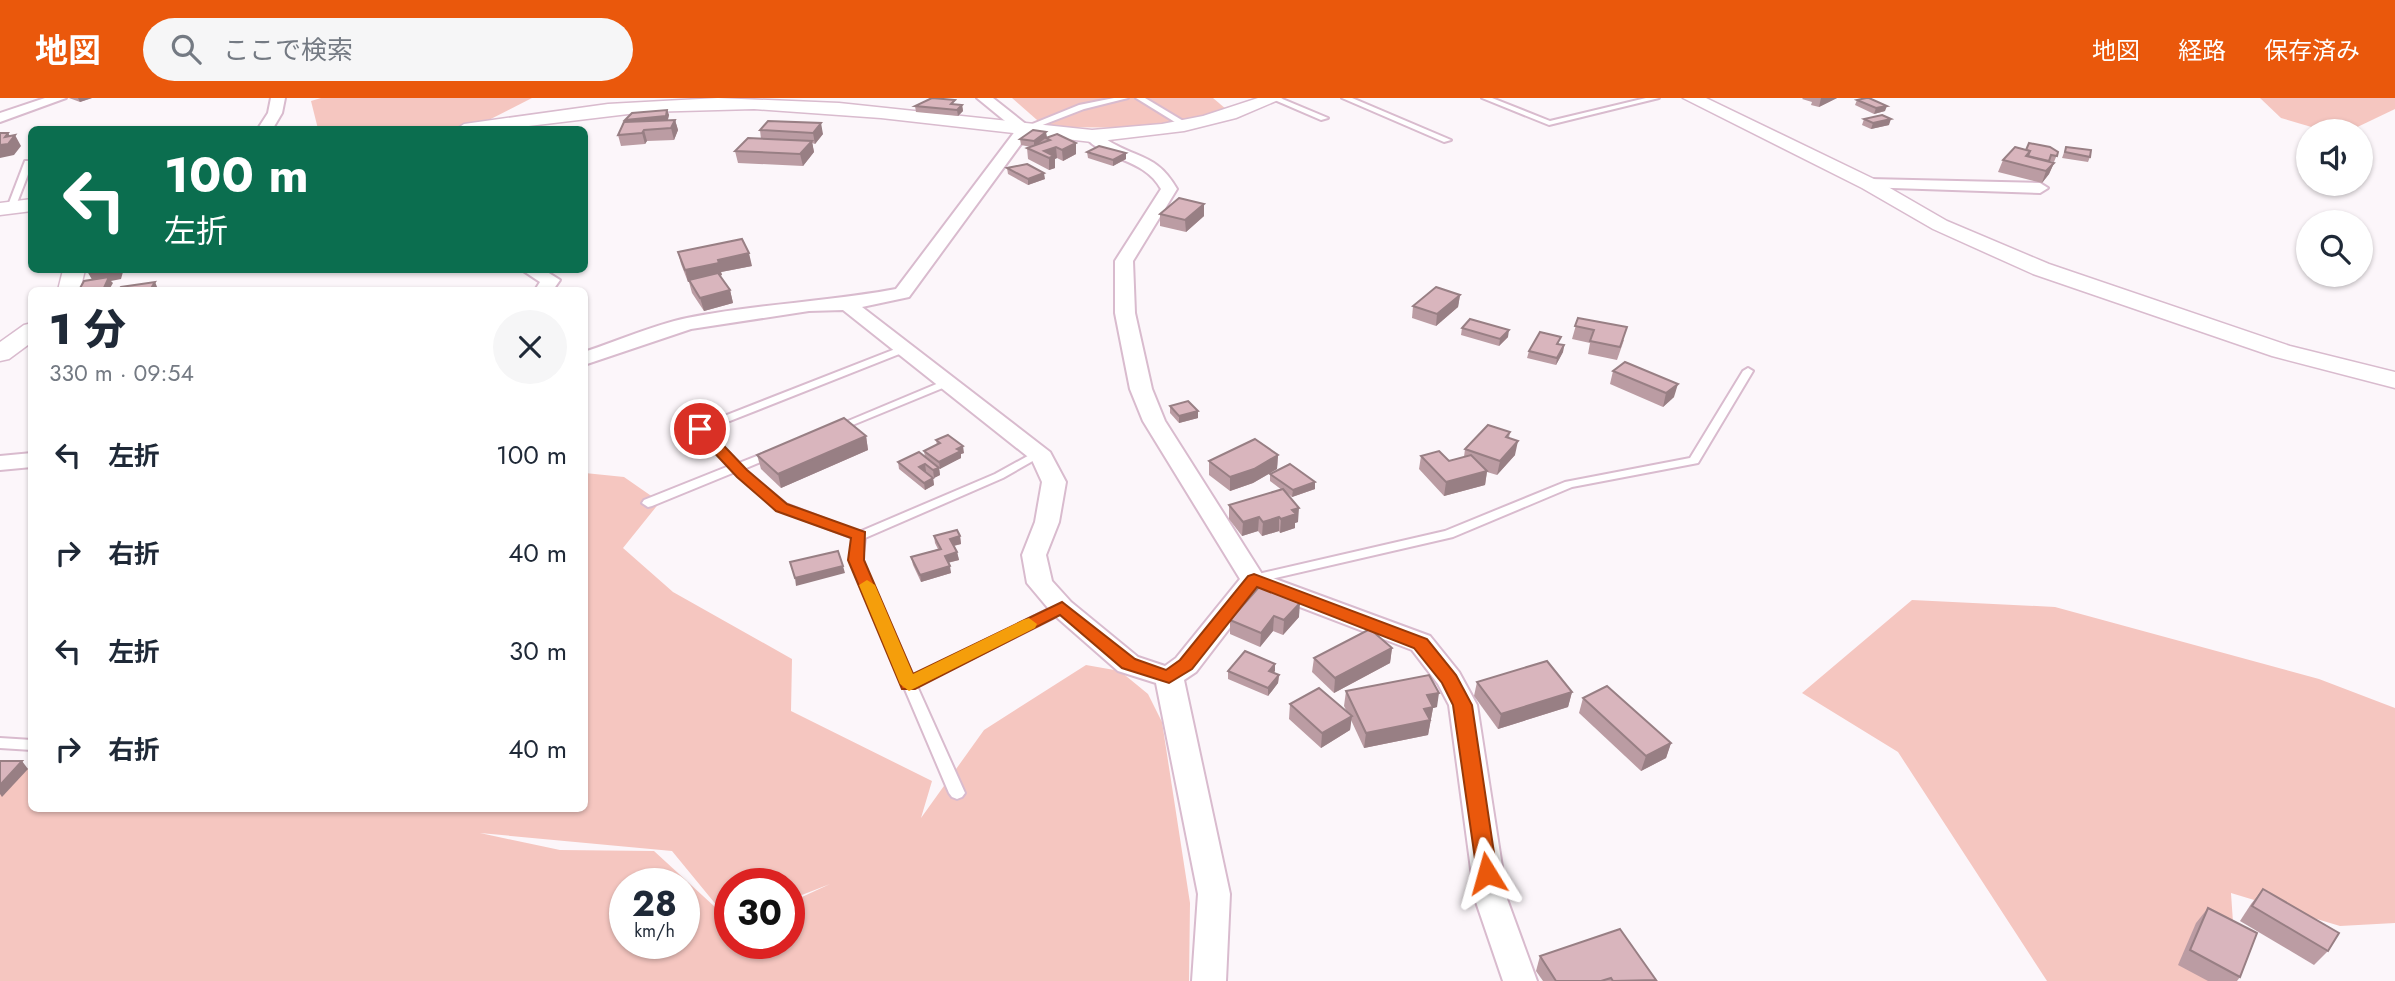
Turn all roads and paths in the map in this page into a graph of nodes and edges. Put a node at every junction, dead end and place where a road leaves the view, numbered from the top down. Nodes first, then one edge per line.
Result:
1 (59, 98) edge
2 (984, 98) edge
3 (1124, 98) edge
4 (1140, 98) edge
5 (1274, 98) edge
6 (1346, 98) edge
7 (1486, 98) edge
8 (1655, 98) edge
9 (1692, 98) edge
10 (272, 99) edge
11 (0, 118) edge
12 (1324, 118) dead end
13 (1186, 125) junction
14 (267, 126) edge
15 (487, 126) edge
16 (1024, 129) junction
17 (1092, 136) junction
18 (1447, 140) dead end
19 (28, 163) dead end
20 (1869, 184) junction
21 (2040, 188) dead end
22 (14, 207) edge
23 (537, 273) edge
24 (546, 287) edge
25 (847, 304) junction
26 (28, 333) edge
27 (903, 349) junction
28 (0, 354) edge
29 (588, 358) edge
30 (1748, 371) dead end
31 (2395, 380) edge
32 (946, 383) junction
33 (823, 433) edge
34 (786, 448) edge
35 (1039, 454) junction
36 (28, 460) edge
37 (0, 463) edge
38 (737, 468) junction
39 (648, 503) dead end
40 (859, 536) junction
41 (1254, 580) junction
42 (1062, 608) junction
43 (1169, 677) junction
44 (909, 684) junction
45 (0, 743) edge
46 (28, 745) edge
47 (957, 793) dead end
48 (1209, 981) edge
49 (1520, 981) edge

1 - 11 street
2 - 16 street
3 - 16 lane
4 - 13 lane
5 - 12 lane
5 - 13 street
6 - 18 lane
7 - 8 lane
9 - 20 street
10 - 14 street
13 - 17 street
15 - 16 street
16 - 17 street
16 - 25 street
17 - 41 street
19 - 22 lane
20 - 21 street
20 - 31 street
23 - 24 street
25 - 27 street
25 - 29 street
26 - 28 street
27 - 32 street
27 - 38 lane
30 - 41 lane
32 - 33 lane
32 - 35 street
34 - 38 lane
35 - 40 lane
35 - 42 street
36 - 37 street
38 - 39 lane
38 - 40 lane
40 - 44 lane
41 - 43 street
41 - 49 street
42 - 43 street
42 - 44 lane
43 - 48 street
44 - 47 lane
45 - 46 lane

